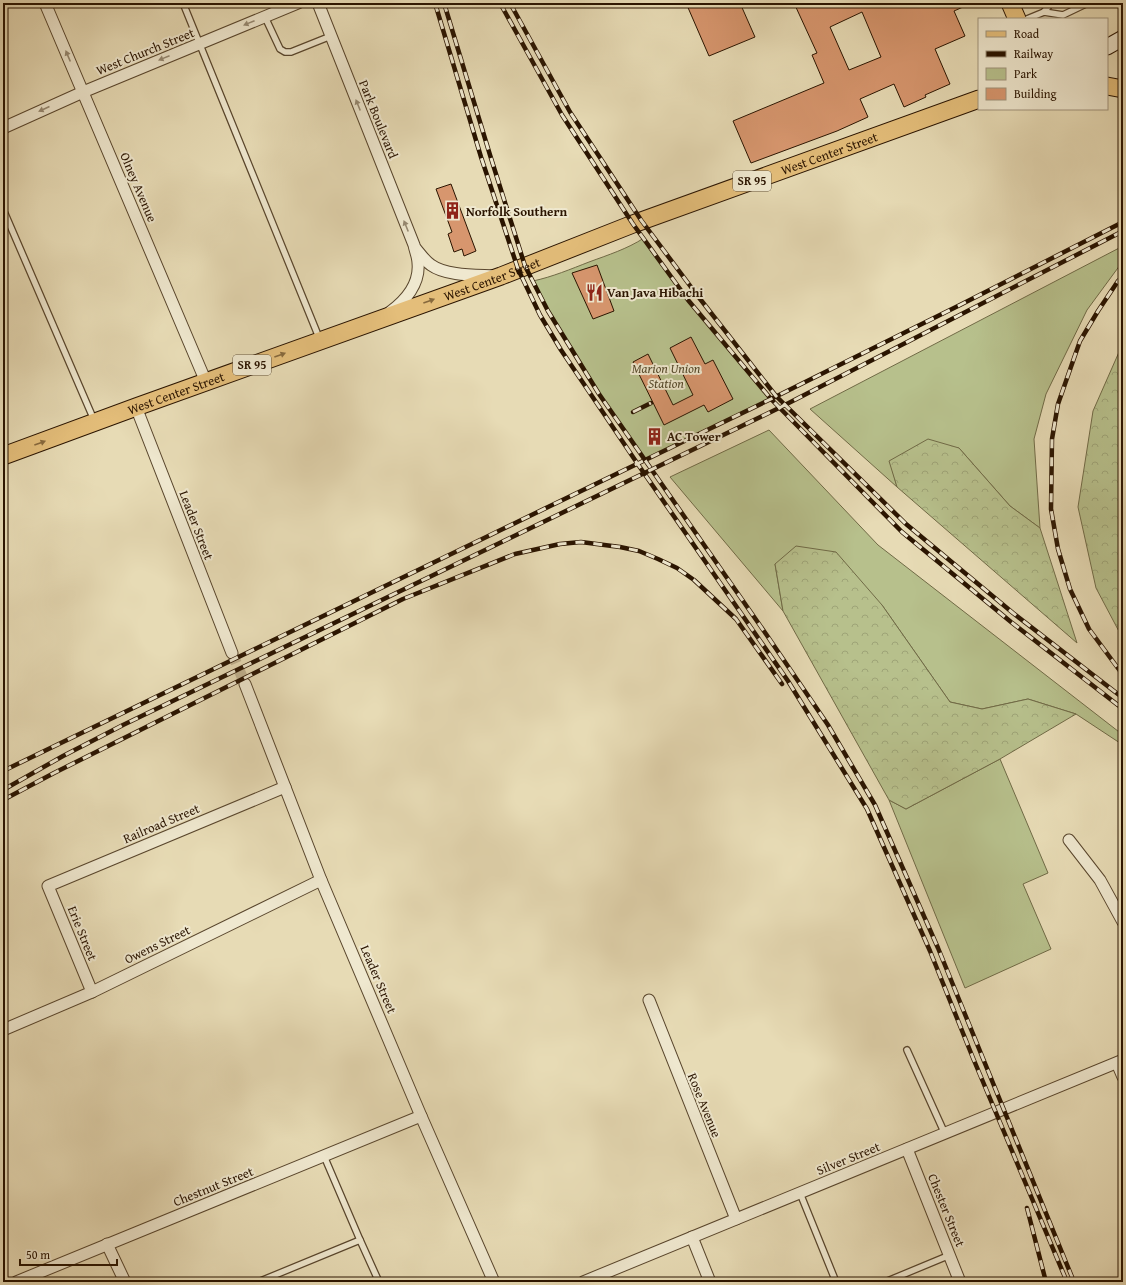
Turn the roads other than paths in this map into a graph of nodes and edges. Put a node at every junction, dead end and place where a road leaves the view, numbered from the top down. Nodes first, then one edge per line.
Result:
1 (45, 3) edge
2 (183, 3) edge
3 (298, 3) edge
4 (318, 3) edge
5 (1010, 3) edge
6 (1051, 3) edge
7 (1088, 3) edge
8 (1044, 12) junction
9 (265, 17) junction
10 (1017, 18) edge
11 (1029, 18) edge
12 (331, 36) junction
13 (1123, 38) edge
14 (200, 44) junction
15 (1108, 46) edge
16 (1108, 86) edge
17 (1123, 89) edge
18 (83, 92) junction
19 (978, 99) edge
20 (3, 128) edge
21 (3, 209) edge
22 (414, 245) junction
23 (501, 276) junction
24 (381, 318) junction
25 (320, 340) junction
26 (206, 382) junction
27 (136, 407) junction
28 (95, 422) junction
29 (3, 456) edge
30 (232, 653) tunnel mouth
31 (245, 684) tunnel mouth
32 (285, 787) junction
33 (1069, 840) dead end
34 (321, 880) junction
35 (48, 886) joint
36 (1123, 922) edge
37 (92, 992) junction
38 (649, 1000) dead end
39 (3, 1030) edge
40 (907, 1050) dead end
41 (1120, 1061) edge
42 (1123, 1077) edge
43 (421, 1116) junction
44 (944, 1134) junction
45 (907, 1149) junction
46 (324, 1156) junction
47 (800, 1193) junction
48 (736, 1219) junction
49 (692, 1237) junction
50 (360, 1240) junction
51 (107, 1244) junction
52 (950, 1256) junction
53 (16, 1282) edge
54 (125, 1282) edge
55 (258, 1282) edge
56 (379, 1282) edge
57 (494, 1282) edge
58 (583, 1282) edge
59 (710, 1282) edge
60 (836, 1282) edge
61 (885, 1282) edge
62 (960, 1282) edge

18 -> 1 street, Olney Avenue
2 - 14 lane
3 - 9 street, West Church Street
4 - 12 street, Park Boulevard
5 - 10 main road
6 - 8 lane
7 - 8 lane
8 - 11 lane
9 - 12 lane
9 -> 14 street, West Church Street
22 -> 12 street, Park Boulevard
13 - 15 main road
14 -> 18 street, West Church Street
14 - 25 lane
16 - 17 main road
18 -> 20 street, West Church Street
18 - 26 street, Olney Avenue
19 - 23 main road, West Center Street / SR 95
21 - 28 lane
22 - 23 street, Park Boulevard
22 - 24 street, Park Boulevard
24 -> 23 main road, West Center Street / SR 95
24 - 25 main road, West Center Street / SR 95
26 -> 25 main road, West Center Street / SR 95
26 - 27 main road, West Center Street / SR 95
27 - 28 main road, West Center Street / SR 95
27 - 30 street, Leader Street
29 -> 28 main road, West Center Street / SR 95
31 - 32 street, Leader Street
32 - 34 street, Leader Street
32 - 35 street, Railroad Street
33 - 36 street
34 - 37 street, Owens Street
34 - 43 street, Leader Street
35 - 37 street, Erie Street
37 - 39 street, Owens Street
38 - 48 street, Rose Avenue
40 - 44 lane
41 - 42 street
41 - 44 street, Silver Street
43 - 46 street, Chestnut Street
43 - 57 street, Leader Street
44 - 45 street, Silver Street
45 - 47 street, Silver Street
45 - 52 street, Chester Street
46 - 50 lane
46 - 51 street, Chestnut Street
47 - 48 street, Silver Street
47 - 60 lane
48 - 49 street, Silver Street
49 - 58 street, Silver Street
49 - 59 street
50 - 55 lane
50 - 56 lane
51 - 53 street, Chestnut Street
51 - 54 street
52 - 61 lane
52 - 62 street, Chester Street

